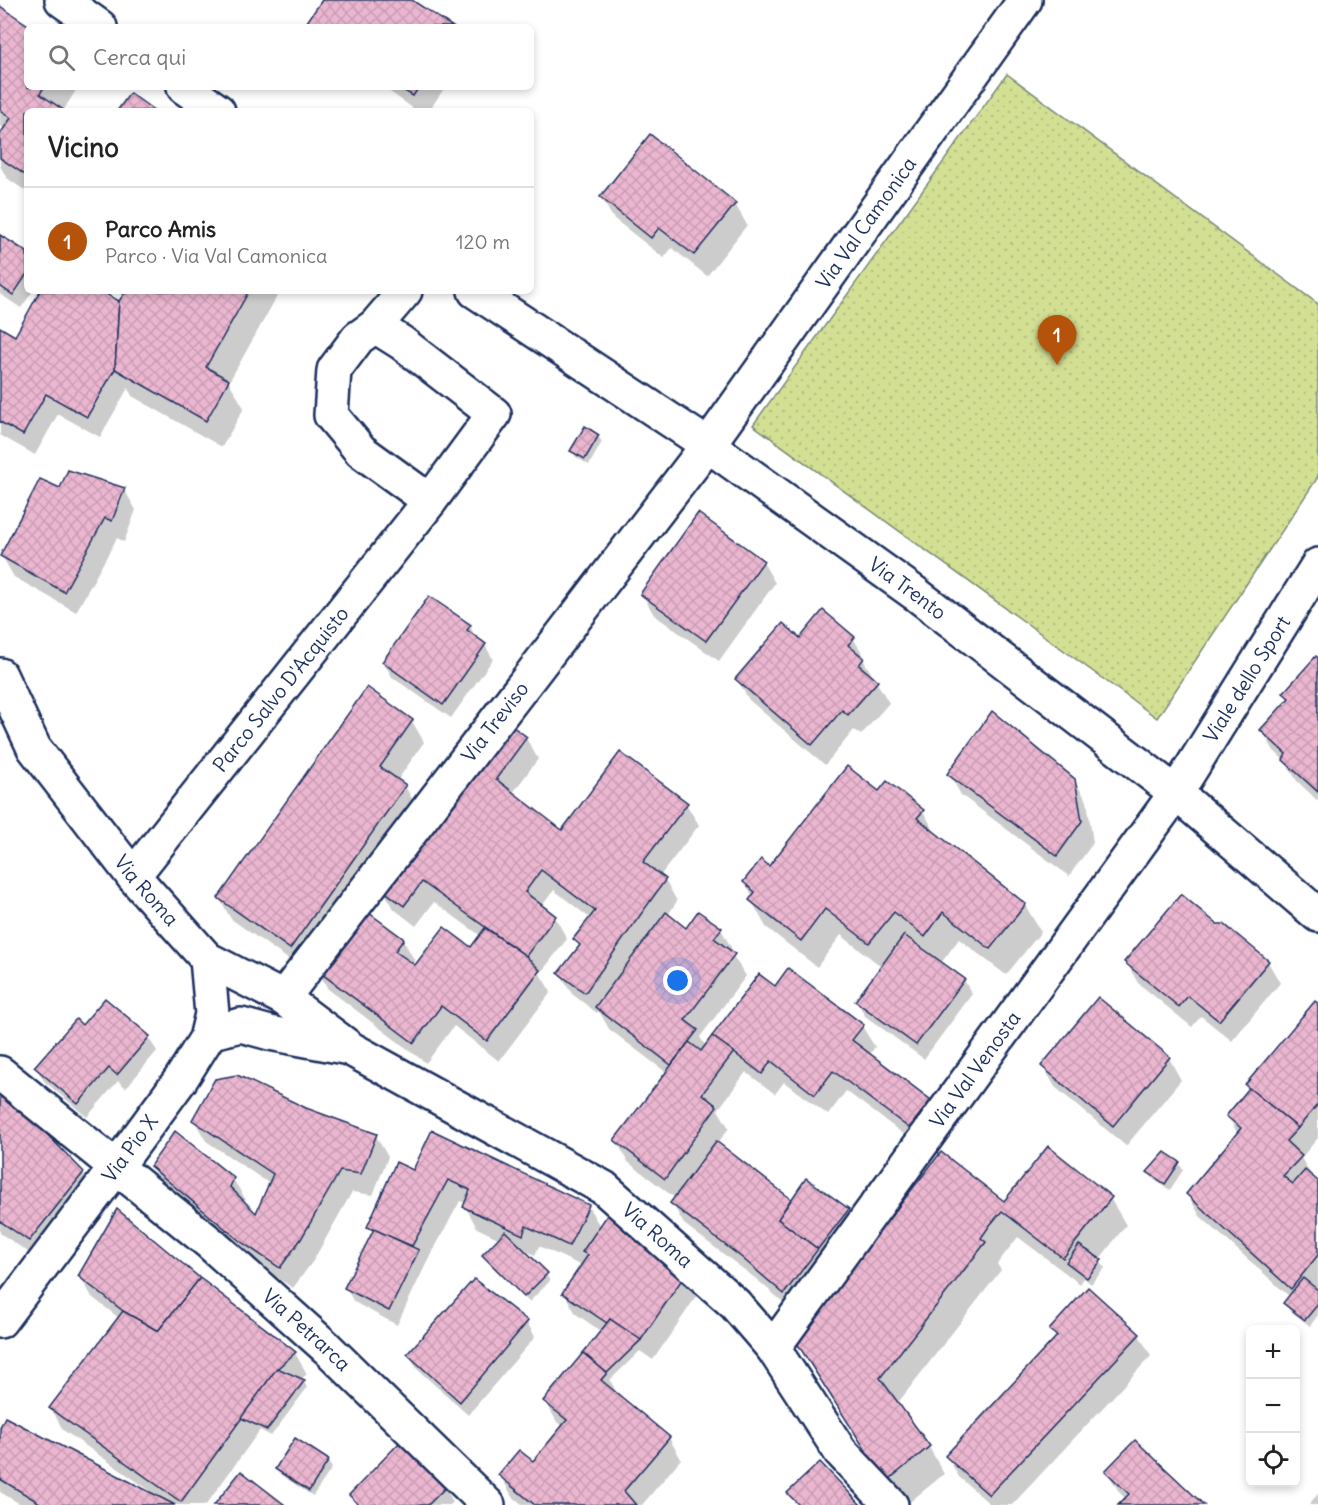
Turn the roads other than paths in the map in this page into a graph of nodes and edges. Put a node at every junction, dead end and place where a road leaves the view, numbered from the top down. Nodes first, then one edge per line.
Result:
1 (62, 0) edge
2 (1025, 0) edge
3 (96, 24) edge
4 (188, 90) edge
5 (214, 108) edge
6 (402, 294) edge
7 (480, 294) edge
8 (375, 326) junction
9 (708, 445) junction
10 (430, 501) junction
11 (1318, 566) edge
12 (0, 675) edge
13 (1176, 793) junction
14 (133, 876) junction
15 (1318, 915) edge
16 (207, 958) junction
17 (283, 998) junction
18 (208, 1034) junction
19 (351, 1049) junction
20 (0, 1073) edge
21 (117, 1166) junction
22 (6, 1302) edge
23 (773, 1348) junction
24 (488, 1505) edge
25 (891, 1505) edge

1 - 3 street
2 - 9 street, Via Val Camonica
4 - 5 street
6 - 8 street
7 - 9 street, Via Trento
8 - 10 street
8 - 10 street, Parco Salvo D'Acquisto
9 - 13 street, Via Trento
9 - 17 street, Via Treviso
10 - 14 street, Parco Salvo D'Acquisto
11 - 13 street, Viale dello Sport
12 - 14 street, Via Roma
13 - 15 street, Via Trento
13 - 23 street, Via Val Venosta
14 - 16 street, Via Roma
16 - 17 street, Via Roma
16 - 18 street, Via Pio X
17 - 19 street, Via Roma
18 - 19 street, Via Roma
18 - 21 street, Via Pio X
19 - 23 street, Via Roma
20 - 21 street, Via Petrarca
21 - 22 street, Via Pio X
21 - 24 street, Via Petrarca
23 - 25 street, Via Roma

